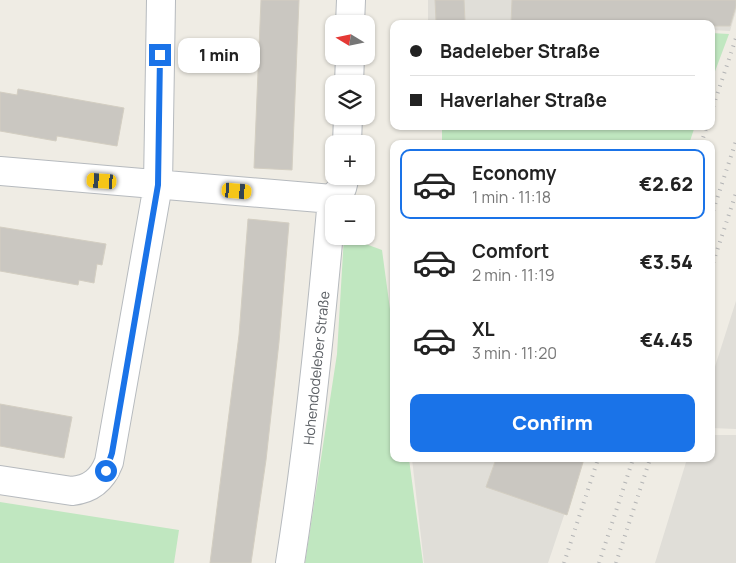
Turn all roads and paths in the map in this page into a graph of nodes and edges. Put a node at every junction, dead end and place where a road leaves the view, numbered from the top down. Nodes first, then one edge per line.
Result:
1 (162, 0) edge
2 (351, 0) edge
3 (350, 15) edge
4 (0, 171) edge
5 (158, 185) junction
6 (338, 187) edge
7 (0, 480) edge
8 (290, 563) edge

1 - 5 street
2 - 3 street
4 - 5 street
5 - 6 street
5 - 7 street
6 - 8 street, Hohendodeleber Straße

